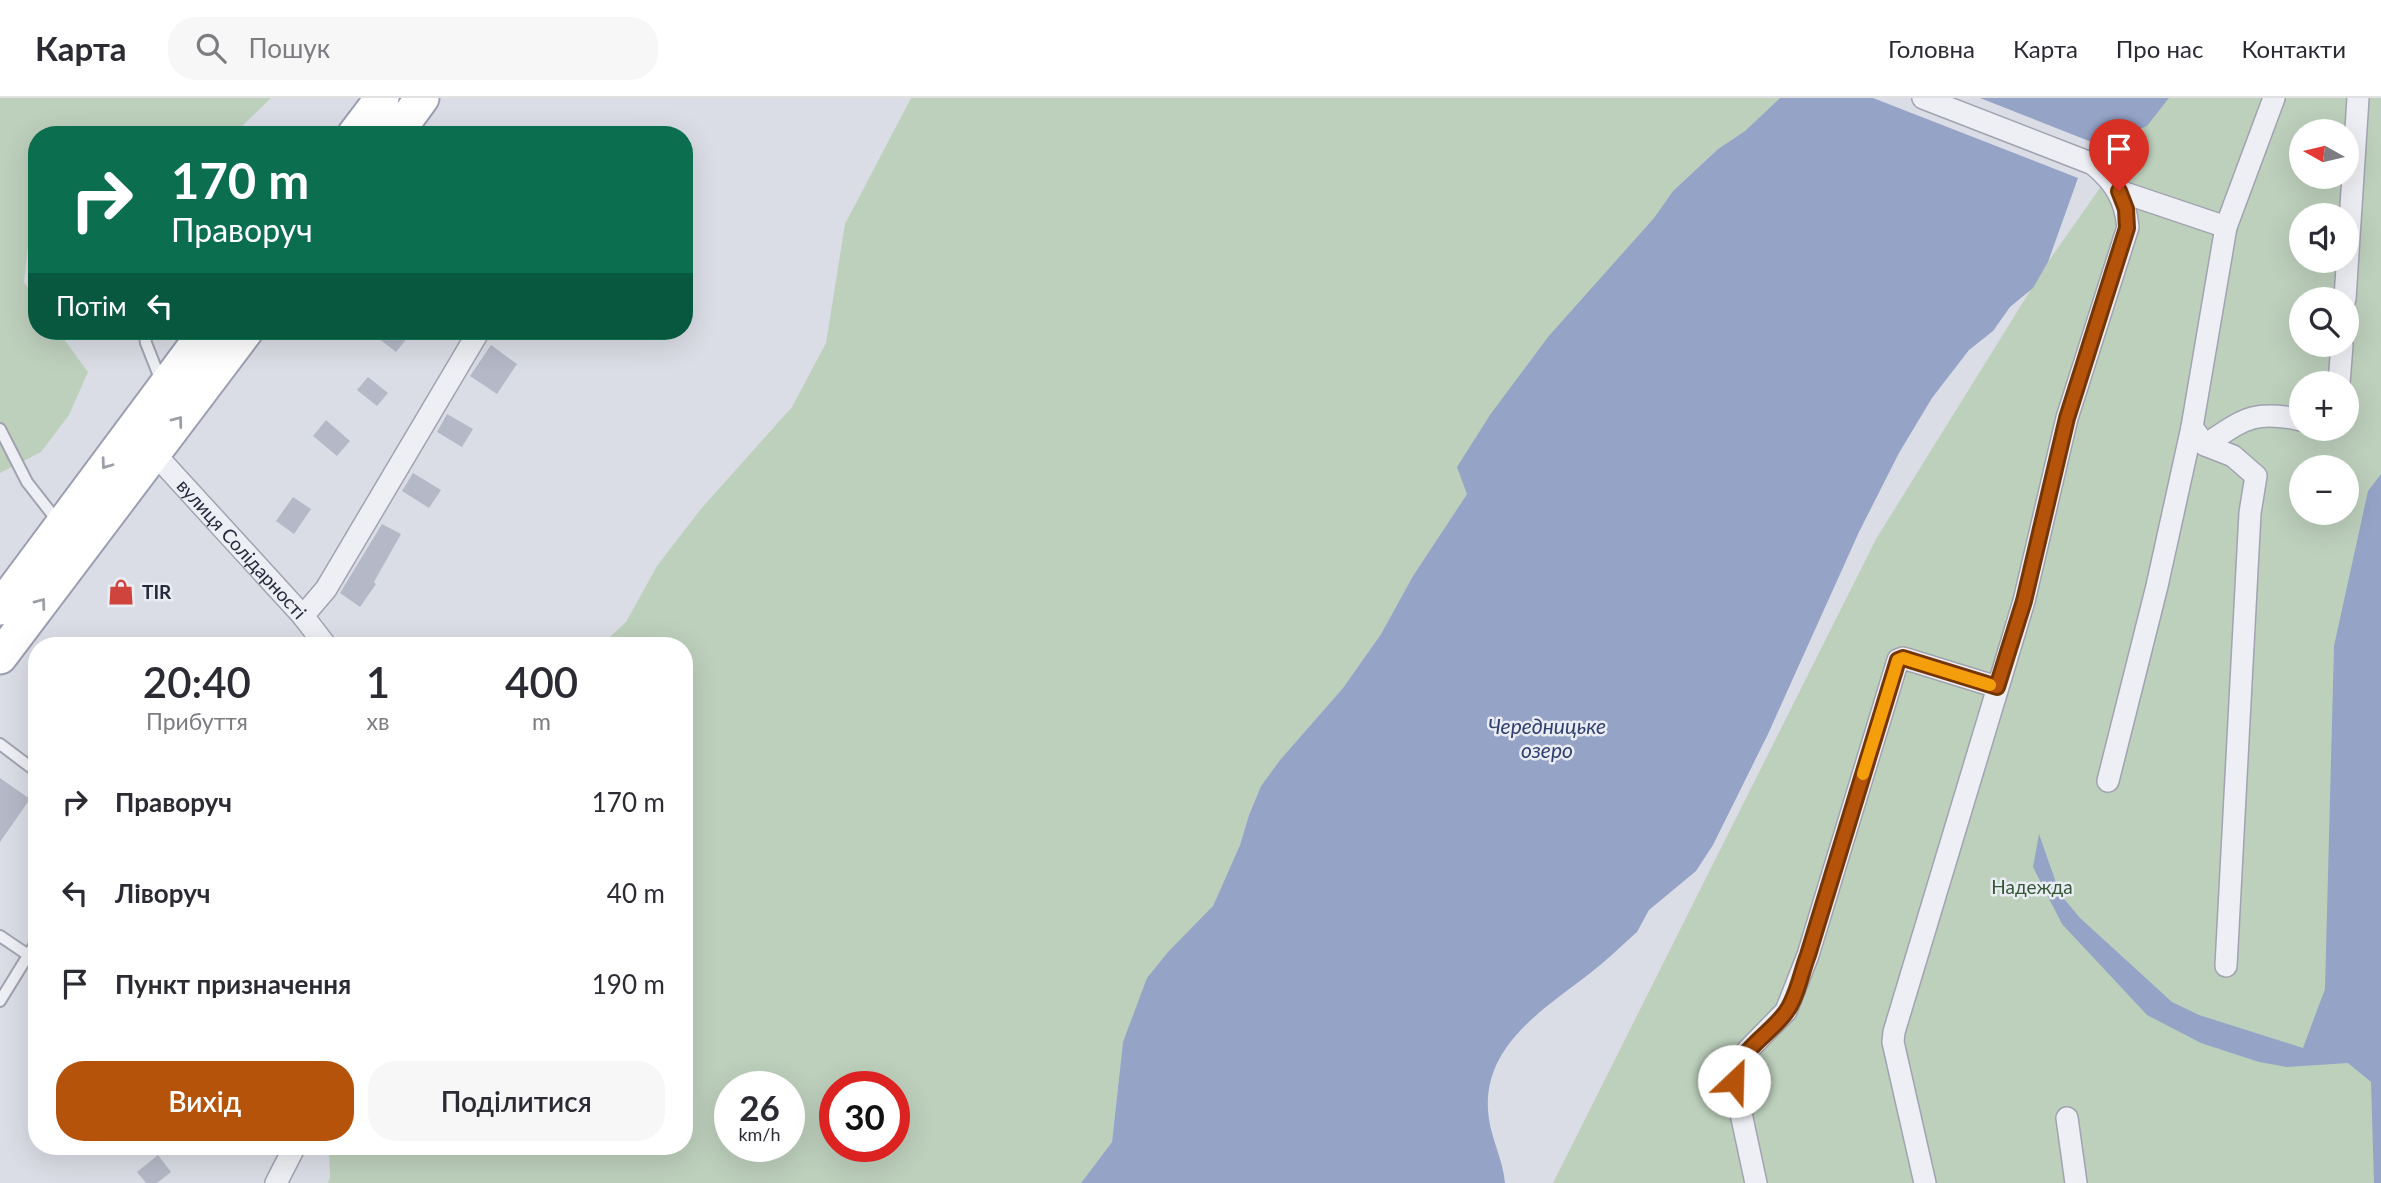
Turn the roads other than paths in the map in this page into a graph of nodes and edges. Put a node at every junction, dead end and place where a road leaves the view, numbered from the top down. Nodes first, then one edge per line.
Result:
1 (382, 98) edge
2 (422, 98) edge
3 (1923, 98) edge
4 (2274, 98) edge
5 (2358, 98) edge
6 (361, 126) edge
7 (402, 126) edge
8 (2119, 191) junction
9 (2227, 227) junction
10 (2346, 287) edge
11 (146, 340) edge
12 (199, 340) edge
13 (239, 340) edge
14 (474, 340) edge
15 (163, 387) junction
16 (2289, 419) edge
17 (2192, 427) junction
18 (0, 429) edge
19 (2205, 445) junction
20 (154, 453) junction
21 (61, 526) junction
22 (0, 608) edge
23 (303, 615) junction
24 (319, 637) edge
25 (0, 657) edge
26 (1997, 687) junction
27 (0, 744) edge
28 (28, 765) edge
29 (2108, 781) dead end
30 (0, 936) edge
31 (28, 955) edge
32 (28, 963) edge
33 (2226, 966) dead end
34 (0, 1001) edge
35 (2067, 1118) dead end
36 (290, 1155) edge
37 (276, 1183) edge
38 (1756, 1183) edge
39 (1925, 1183) edge
40 (2076, 1183) edge

1 - 6 main road
2 - 7 main road
3 - 8 street
4 - 9 street
5 - 10 street
8 - 9 street
8 - 26 street
9 - 17 street
11 - 15 lane
12 - 15 main road
20 -> 13 main road
14 - 23 street
15 -> 21 main road
16 - 19 street
17 - 19 street
17 - 29 street
18 - 21 lane
19 - 33 street
20 - 23 street, вулиця Солідарності
25 -> 20 main road
21 - 22 main road
23 - 24 street, вулиця Солідарності
26 - 38 street
26 - 39 street
27 - 28 lane
30 - 31 lane
32 - 34 lane
35 - 40 street
36 - 37 street

